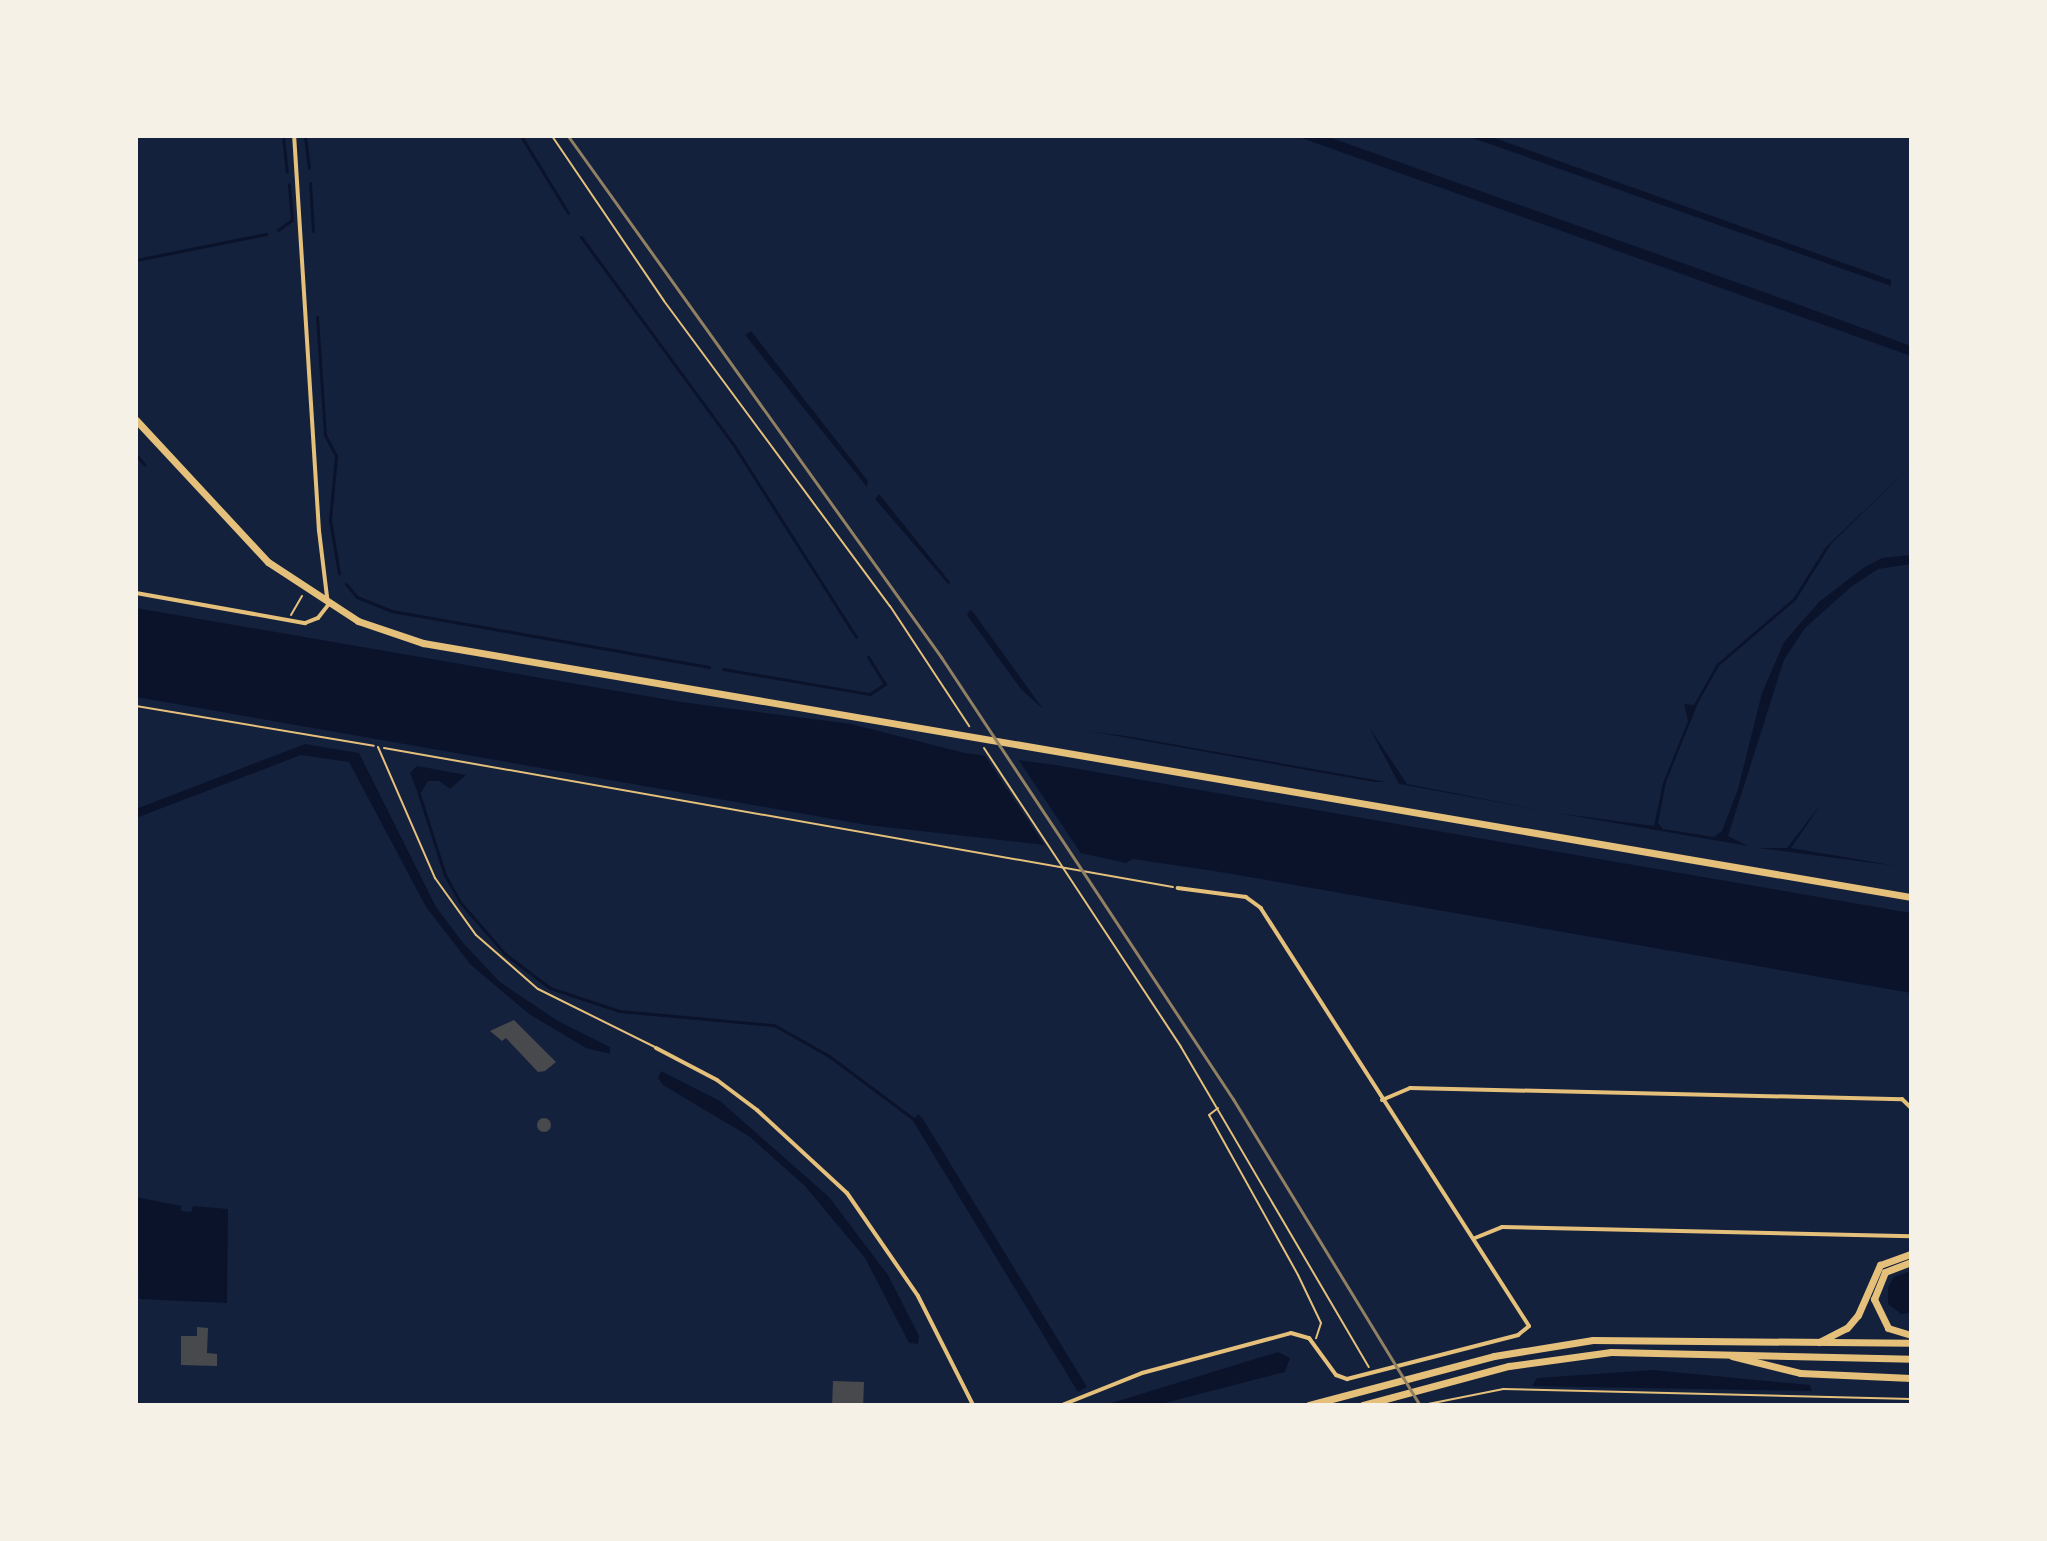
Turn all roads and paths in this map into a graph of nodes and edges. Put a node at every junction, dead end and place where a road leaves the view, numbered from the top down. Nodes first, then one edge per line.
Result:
1 (294, 136) edge
2 (552, 136) edge
3 (136, 420) edge
4 (136, 593) edge
5 (328, 605) junction
6 (136, 706) edge
7 (974, 734) dead end
8 (378, 747) junction
9 (983, 747) dead end
10 (1178, 888) joint
11 (1911, 897) edge
12 (656, 1048) joint
13 (1382, 1100) junction
14 (1219, 1107) junction
15 (1911, 1108) edge
16 (1911, 1236) edge
17 (1475, 1238) junction
18 (1911, 1254) edge
19 (1911, 1262) edge
20 (1911, 1335) edge
21 (1313, 1342) junction
22 (1815, 1343) junction
23 (1911, 1343) edge
24 (1722, 1353) junction
25 (1361, 1354) dead end
26 (1911, 1359) edge
27 (1911, 1378) edge
28 (1911, 1399) edge
29 (973, 1405) edge
30 (1062, 1405) edge
31 (1309, 1405) edge
32 (1363, 1405) edge
33 (1423, 1405) edge
34 (1502, 1405) edge
35 (1569, 1405) edge

1 - 5 street
2 - 7 path
3 - 5 main road
4 - 5 street
5 - 11 main road
6 - 8 path
8 - 10 path
8 - 12 lane
9 - 14 path
10 - 13 street
12 - 29 street
13 - 15 street
13 - 17 street
14 - 21 path
14 - 25 path
16 - 17 street
17 - 21 street
18 - 22 main road
19 - 20 main road
21 - 30 street
22 - 23 main road
22 - 31 main road
24 - 26 main road
24 - 27 main road
24 - 32 main road
28 - 33 path
34 - 35 street

